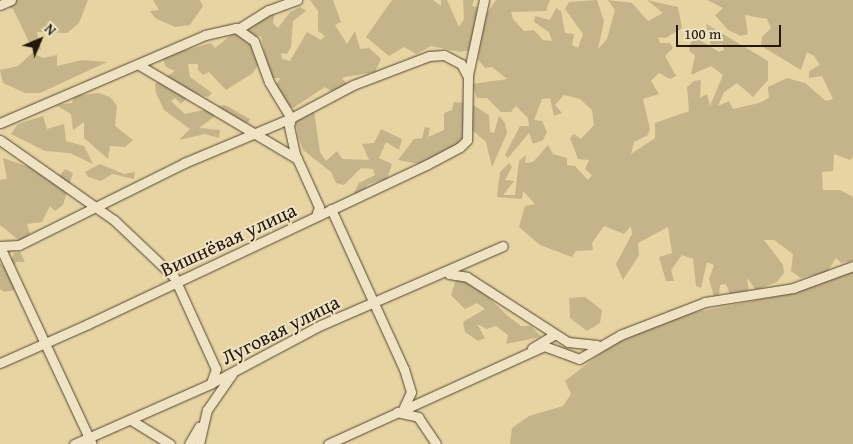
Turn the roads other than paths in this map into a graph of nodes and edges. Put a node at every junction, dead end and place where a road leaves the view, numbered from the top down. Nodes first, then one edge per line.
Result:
1 (11, 0) edge
2 (297, 0) edge
3 (484, 0) edge
4 (0, 5) edge
5 (238, 29) junction
6 (473, 51) junction
7 (444, 55) junction
8 (139, 65) junction
9 (468, 77) junction
10 (291, 118) junction
11 (0, 123) edge
12 (253, 132) junction
13 (0, 140) edge
14 (297, 158) junction
15 (96, 206) junction
16 (331, 209) junction
17 (316, 216) junction
18 (0, 246) edge
19 (503, 246) dead end
20 (853, 266) edge
21 (443, 275) junction
22 (177, 282) junction
23 (373, 305) junction
24 (554, 335) junction
25 (46, 342) junction
26 (606, 342) junction
27 (529, 352) junction
28 (0, 363) edge
29 (234, 372) junction
30 (210, 384) junction
31 (404, 407) junction
32 (392, 414) junction
33 (204, 418) junction
34 (131, 420) junction
35 (90, 441) edge
36 (74, 444) edge
37 (170, 444) edge
38 (189, 444) edge
39 (199, 444) edge
40 (328, 444) edge
41 (436, 444) edge

1 - 4 street
2 - 5 street
3 - 6 street
5 - 8 street
5 - 10 street
6 - 7 street
6 - 9 street
7 - 9 street
7 - 10 street
8 - 11 street
8 - 12 street
9 - 16 street, Вишнёвая улица
10 - 12 street
10 - 14 street
12 - 14 street
12 - 15 street
13 - 15 street
14 - 17 street
15 - 18 street
15 - 22 street
16 - 17 street, Вишнёвая улица
16 - 23 street
17 - 22 street, Вишнёвая улица
18 - 25 street
19 - 21 street, Луговая улица
20 - 26 street
21 - 23 street, Луговая улица
21 - 24 street
22 - 25 street, Вишнёвая улица
22 - 30 street
23 - 29 street, Луговая улица
23 - 31 street
24 - 26 street
24 - 27 street
25 - 28 street, Вишнёвая улица
25 - 35 street
26 - 27 street
27 - 31 street
29 - 30 street, Луговая улица
29 - 33 street
30 - 34 street, Луговая улица
31 - 32 street
32 - 40 street
32 - 41 street
33 - 38 street
33 - 39 street
34 - 35 street, Луговая улица
34 - 37 street
35 - 36 street, Луговая улица

